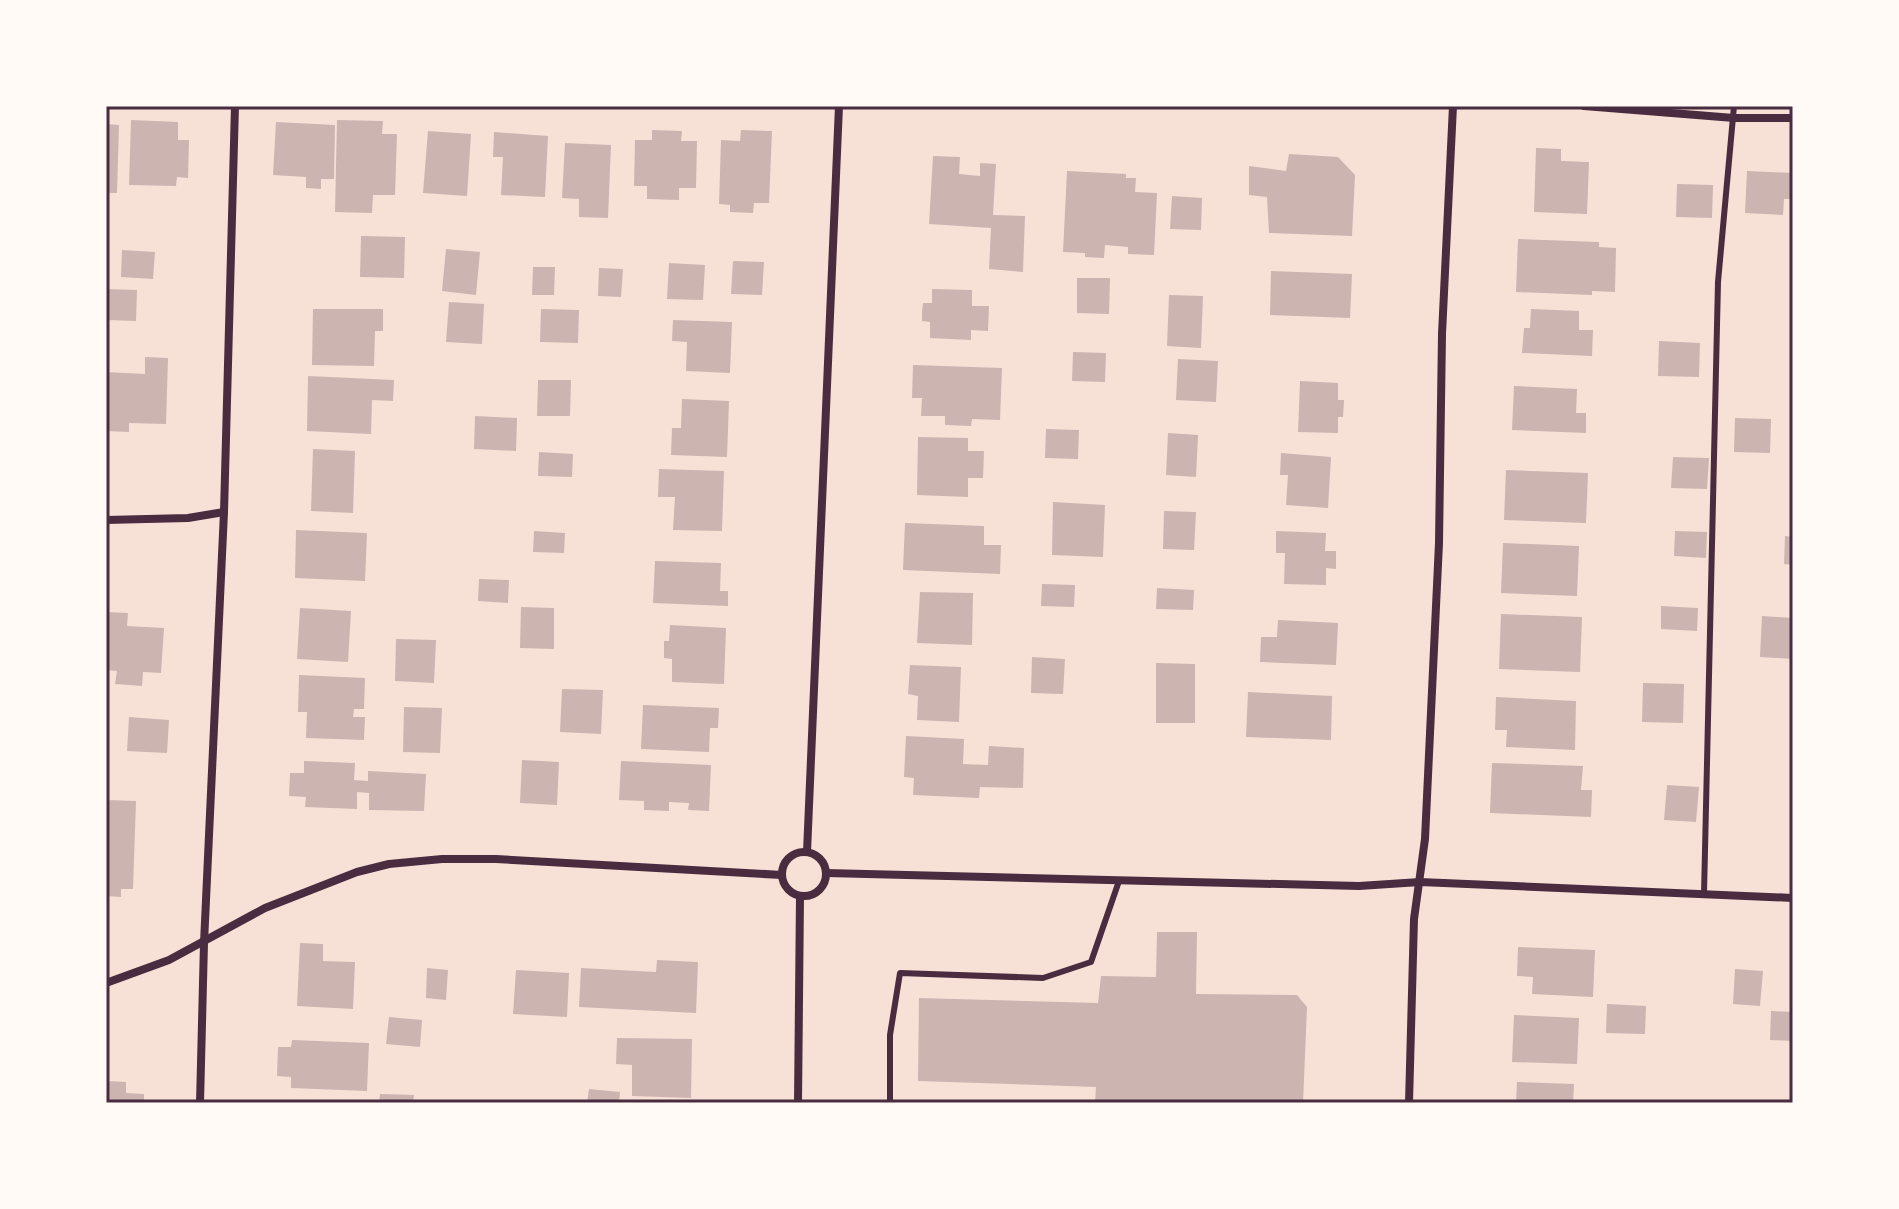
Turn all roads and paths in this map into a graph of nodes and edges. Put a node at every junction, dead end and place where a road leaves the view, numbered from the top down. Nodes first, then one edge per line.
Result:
1 (235, 106) edge
2 (839, 106) edge
3 (1453, 106) edge
4 (1584, 106) edge
5 (1734, 106) edge
6 (1734, 118) junction
7 (1793, 118) edge
8 (224, 512) junction
9 (106, 520) edge
10 (807, 852) junction
11 (826, 873) junction
12 (782, 875) junction
13 (1119, 881) junction
14 (1420, 882) junction
15 (1704, 894) junction
16 (800, 896) junction
17 (1793, 898) edge
18 (204, 943) junction
19 (106, 983) edge
20 (200, 1103) edge
21 (798, 1103) edge
22 (890, 1103) edge
23 (1409, 1103) edge

1 - 8 street
2 - 10 street
3 - 14 street
4 - 6 street
5 - 6 lane
6 - 7 street
6 - 15 lane
8 - 9 street
8 - 18 street
10 - 11 street
10 - 12 street
11 - 13 street
11 - 16 street
12 - 16 street
12 - 18 street
13 - 14 street
13 - 22 lane
14 - 15 street
14 - 23 street
15 - 17 street
16 - 21 street
18 - 19 street
18 - 20 street

